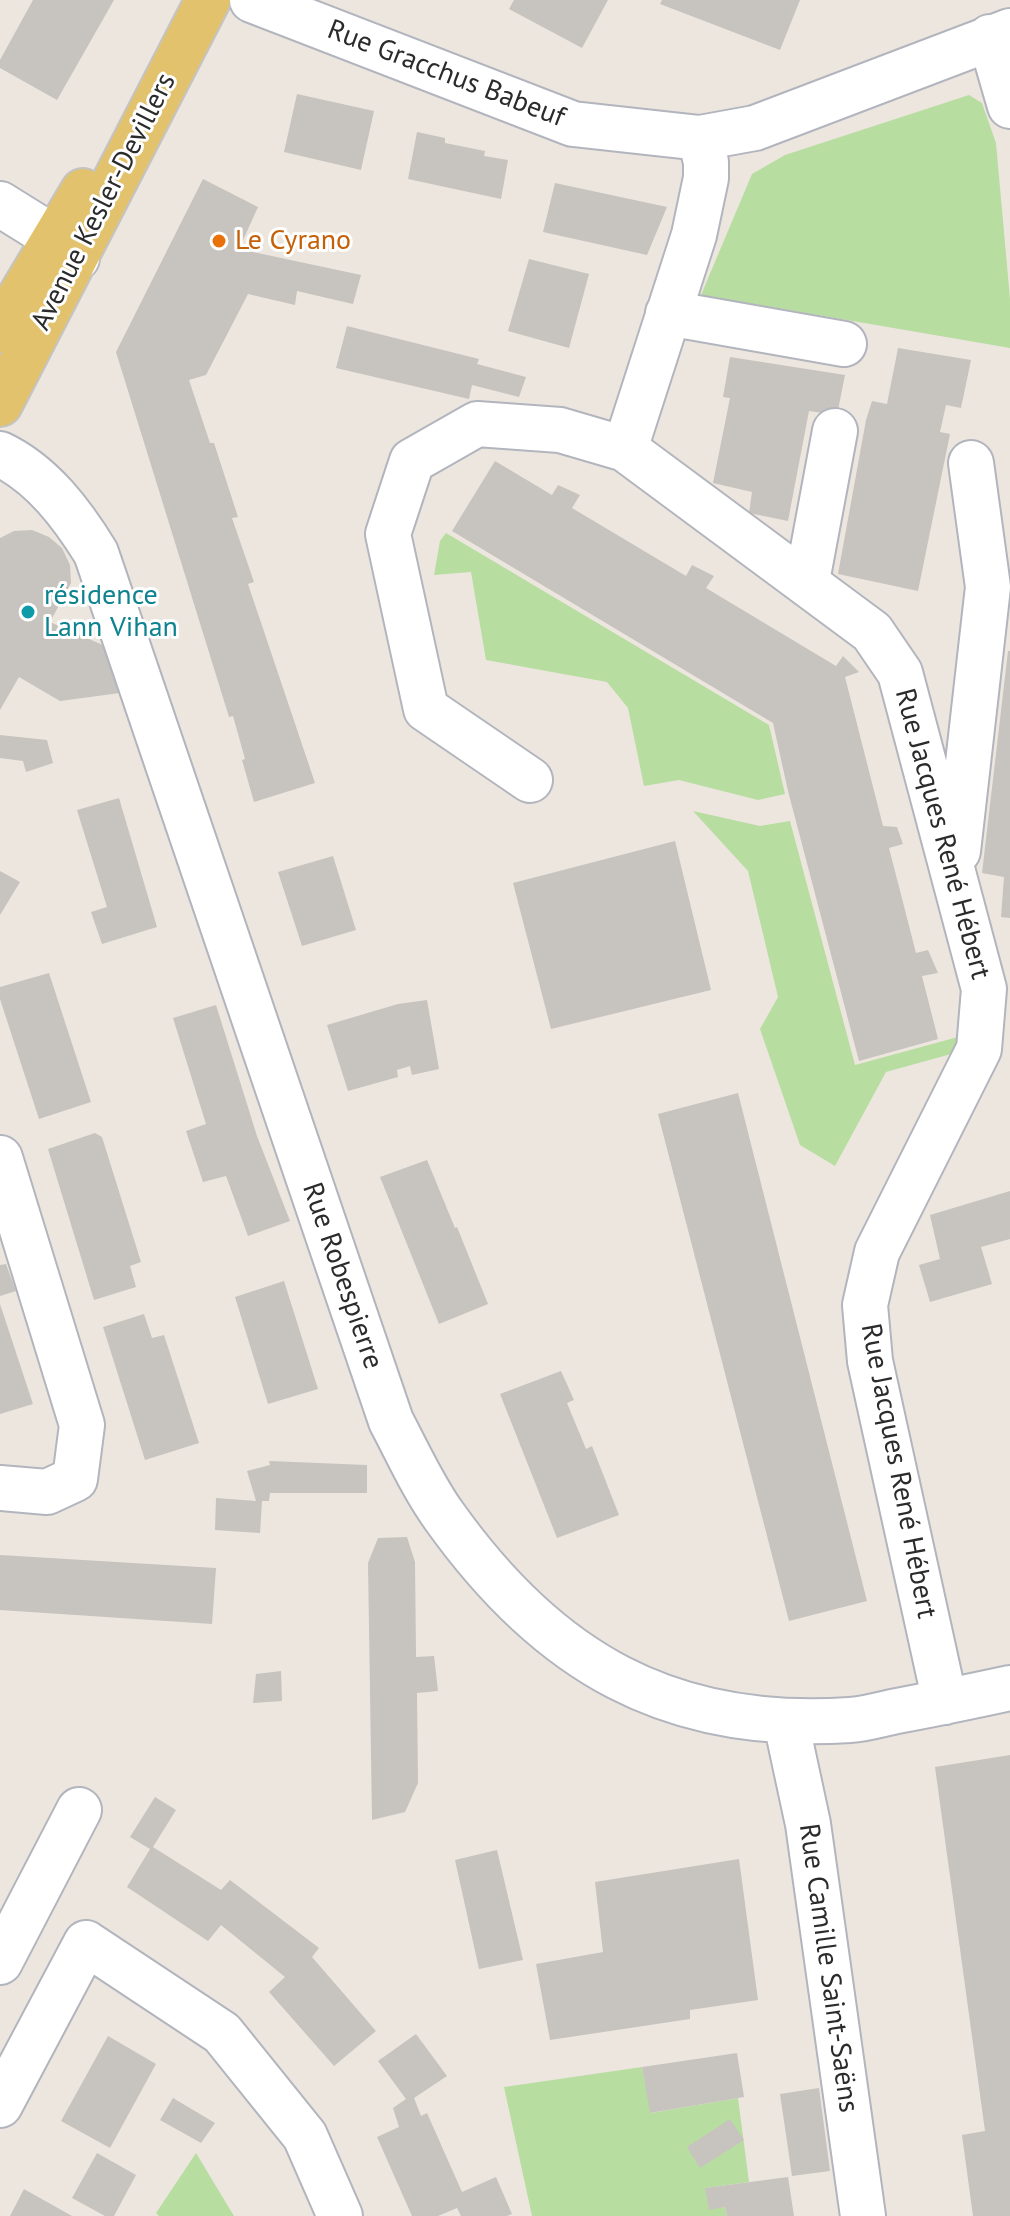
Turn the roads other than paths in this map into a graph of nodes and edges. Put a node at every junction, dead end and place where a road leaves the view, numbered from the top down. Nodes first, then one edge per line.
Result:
1 (207, 0) edge
2 (252, 0) edge
3 (1000, 34) edge
4 (1010, 106) edge
5 (700, 138) junction
6 (0, 204) edge
7 (65, 247) junction
8 (668, 313) junction
9 (0, 330) edge
10 (844, 344) dead end
11 (0, 404) edge
12 (835, 431) dead end
13 (625, 449) junction
14 (0, 454) edge
15 (971, 463) dead end
16 (807, 581) junction
17 (530, 780) dead end
18 (955, 877) junction
19 (0, 1158) edge
20 (0, 1488) edge
21 (1010, 1688) edge
22 (945, 1702) junction
23 (786, 1722) junction
24 (79, 1810) dead end
25 (0, 1962) edge
26 (0, 2105) edge
27 (340, 2216) edge
28 (863, 2216) edge

1 - 7 main road, Avenue Kesler-Devillers
2 - 5 street, Rue Gracchus Babeuf
3 - 4 street
3 - 5 street, Rue Gracchus Babeuf
5 - 8 street
6 - 7 street
7 - 9 main road, Avenue Kesler-Devillers
7 - 11 main road, Avenue Kesler-Devillers
8 - 10 street
8 - 13 street
12 - 16 street
13 - 16 street, Rue Jacques René Hébert
13 - 17 street, Rue Jacques René Hébert
14 - 23 street, Rue Robespierre
15 - 18 street
16 - 18 street, Rue Jacques René Hébert
18 - 22 street, Rue Jacques René Hébert
19 - 20 street
21 - 22 street, Rue Robespierre
22 - 23 street, Rue Robespierre
23 - 28 street, Rue Camille Saint-Saëns
24 - 25 street
26 - 27 street

